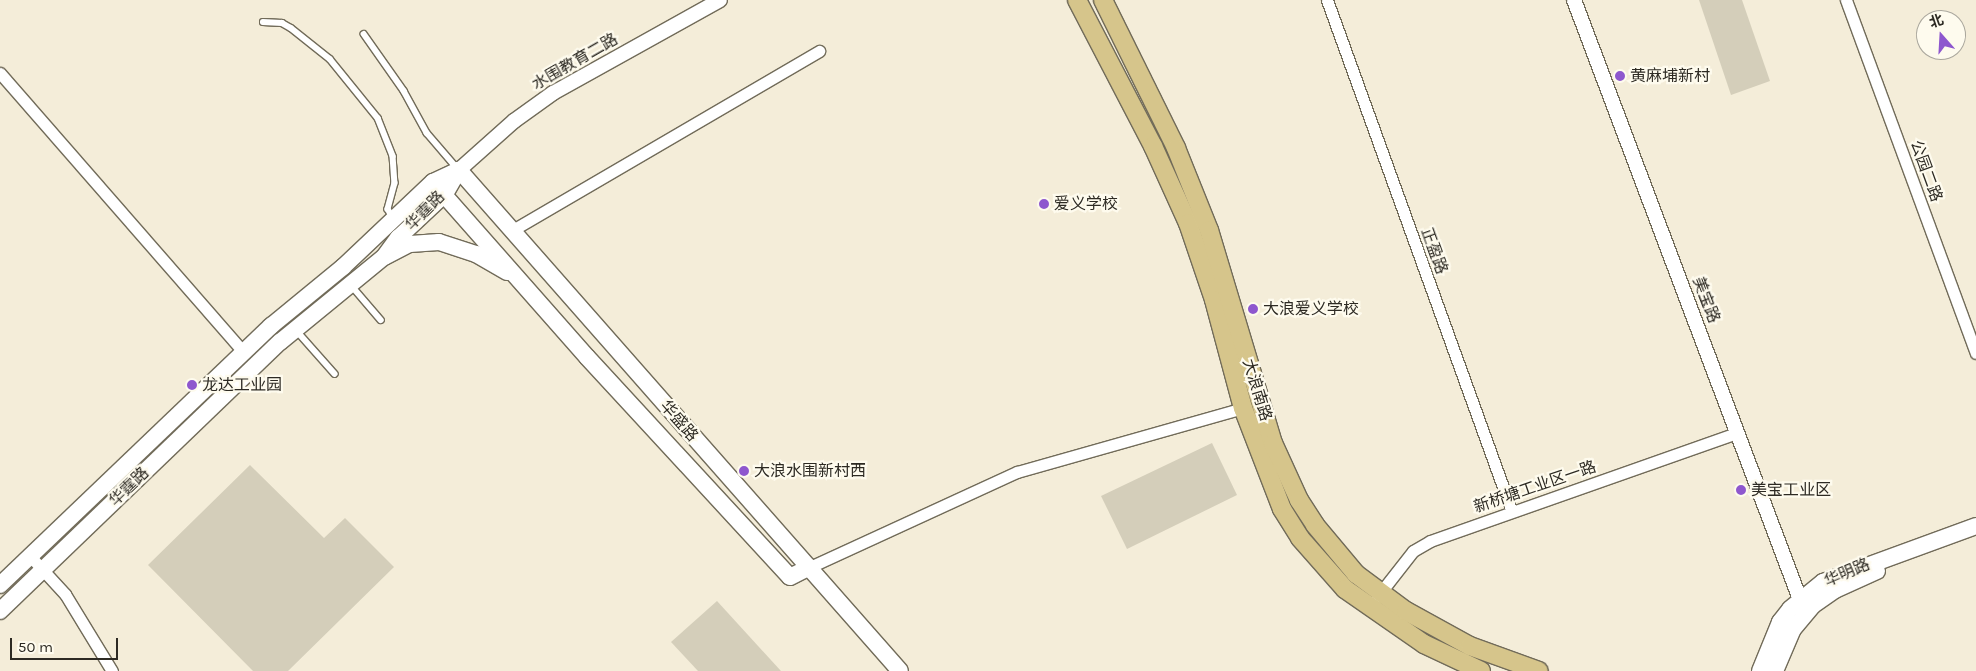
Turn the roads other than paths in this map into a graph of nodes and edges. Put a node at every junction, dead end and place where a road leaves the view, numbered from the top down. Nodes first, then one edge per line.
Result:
1 (720, 0) edge
2 (1077, 0) edge
3 (1102, 0) edge
4 (1327, 0) edge
5 (1574, 0) edge
6 (1846, 0) edge
7 (262, 22) dead end
8 (364, 34) dead end
9 (819, 51) dead end
10 (0, 73) edge
11 (459, 170) junction
12 (433, 182) junction
13 (445, 194) junction
14 (394, 219) junction
15 (511, 231) junction
16 (384, 257) junction
17 (519, 281) junction
18 (350, 284) junction
19 (381, 320) dead end
20 (296, 329) junction
21 (242, 352) junction
22 (1976, 353) edge
23 (335, 374) dead end
24 (1243, 408) junction
25 (1736, 433) junction
26 (1512, 512) junction
27 (1976, 526) edge
28 (1976, 537) edge
29 (30, 556) junction
30 (810, 567) junction
31 (43, 569) junction
32 (0, 586) edge
33 (1380, 593) junction
34 (1802, 607) junction
35 (1370, 608) junction
36 (0, 611) edge
37 (112, 671) edge
38 (900, 671) edge
39 (1481, 671) edge
40 (1539, 671) edge
41 (1760, 671) edge
42 (1775, 671) edge

1 - 11 street, 水围教育二路
2 - 24 main road, 大浪南路
3 - 33 main road, 大浪南路
4 - 26 street, 正盈路
5 - 25 street, 美宝路
6 - 22 street, 公园二路
7 - 14 lane
8 - 11 lane
9 - 15 street
10 - 21 street
11 - 12 main road, 华霆路
11 - 13 main road, 华霆路
11 - 15 main road, 华盛路
12 - 13 main road, 华盛路
12 - 14 main road, 华霆路
13 - 16 main road, 华霆路
13 - 17 main road, 华盛路
14 - 21 main road, 华霆路
15 - 30 main road, 华盛路
16 - 17 main road
16 - 18 main road, 华霆路
17 - 30 main road, 华盛路
18 - 19 lane
18 - 20 main road, 华霆路
20 - 23 lane
20 - 31 main road, 华霆路
21 - 29 main road, 华霆路
24 - 30 street
24 - 35 main road, 大浪南路
25 - 26 street, 新桥塘工业区一路
25 - 34 street, 美宝路
26 - 33 street, 新桥塘工业区一路
27 - 34 main road, 华明路
28 - 34 main road, 华明路
29 - 31 street
29 - 32 main road, 华霆路
30 - 38 main road, 华盛路
31 - 36 main road, 华霆路
31 - 37 street
33 - 35 street, 新桥塘工业区一路
33 - 40 main road, 大浪南路
34 - 41 main road, 华明路
34 - 42 main road, 华明路
35 - 39 main road, 大浪南路

